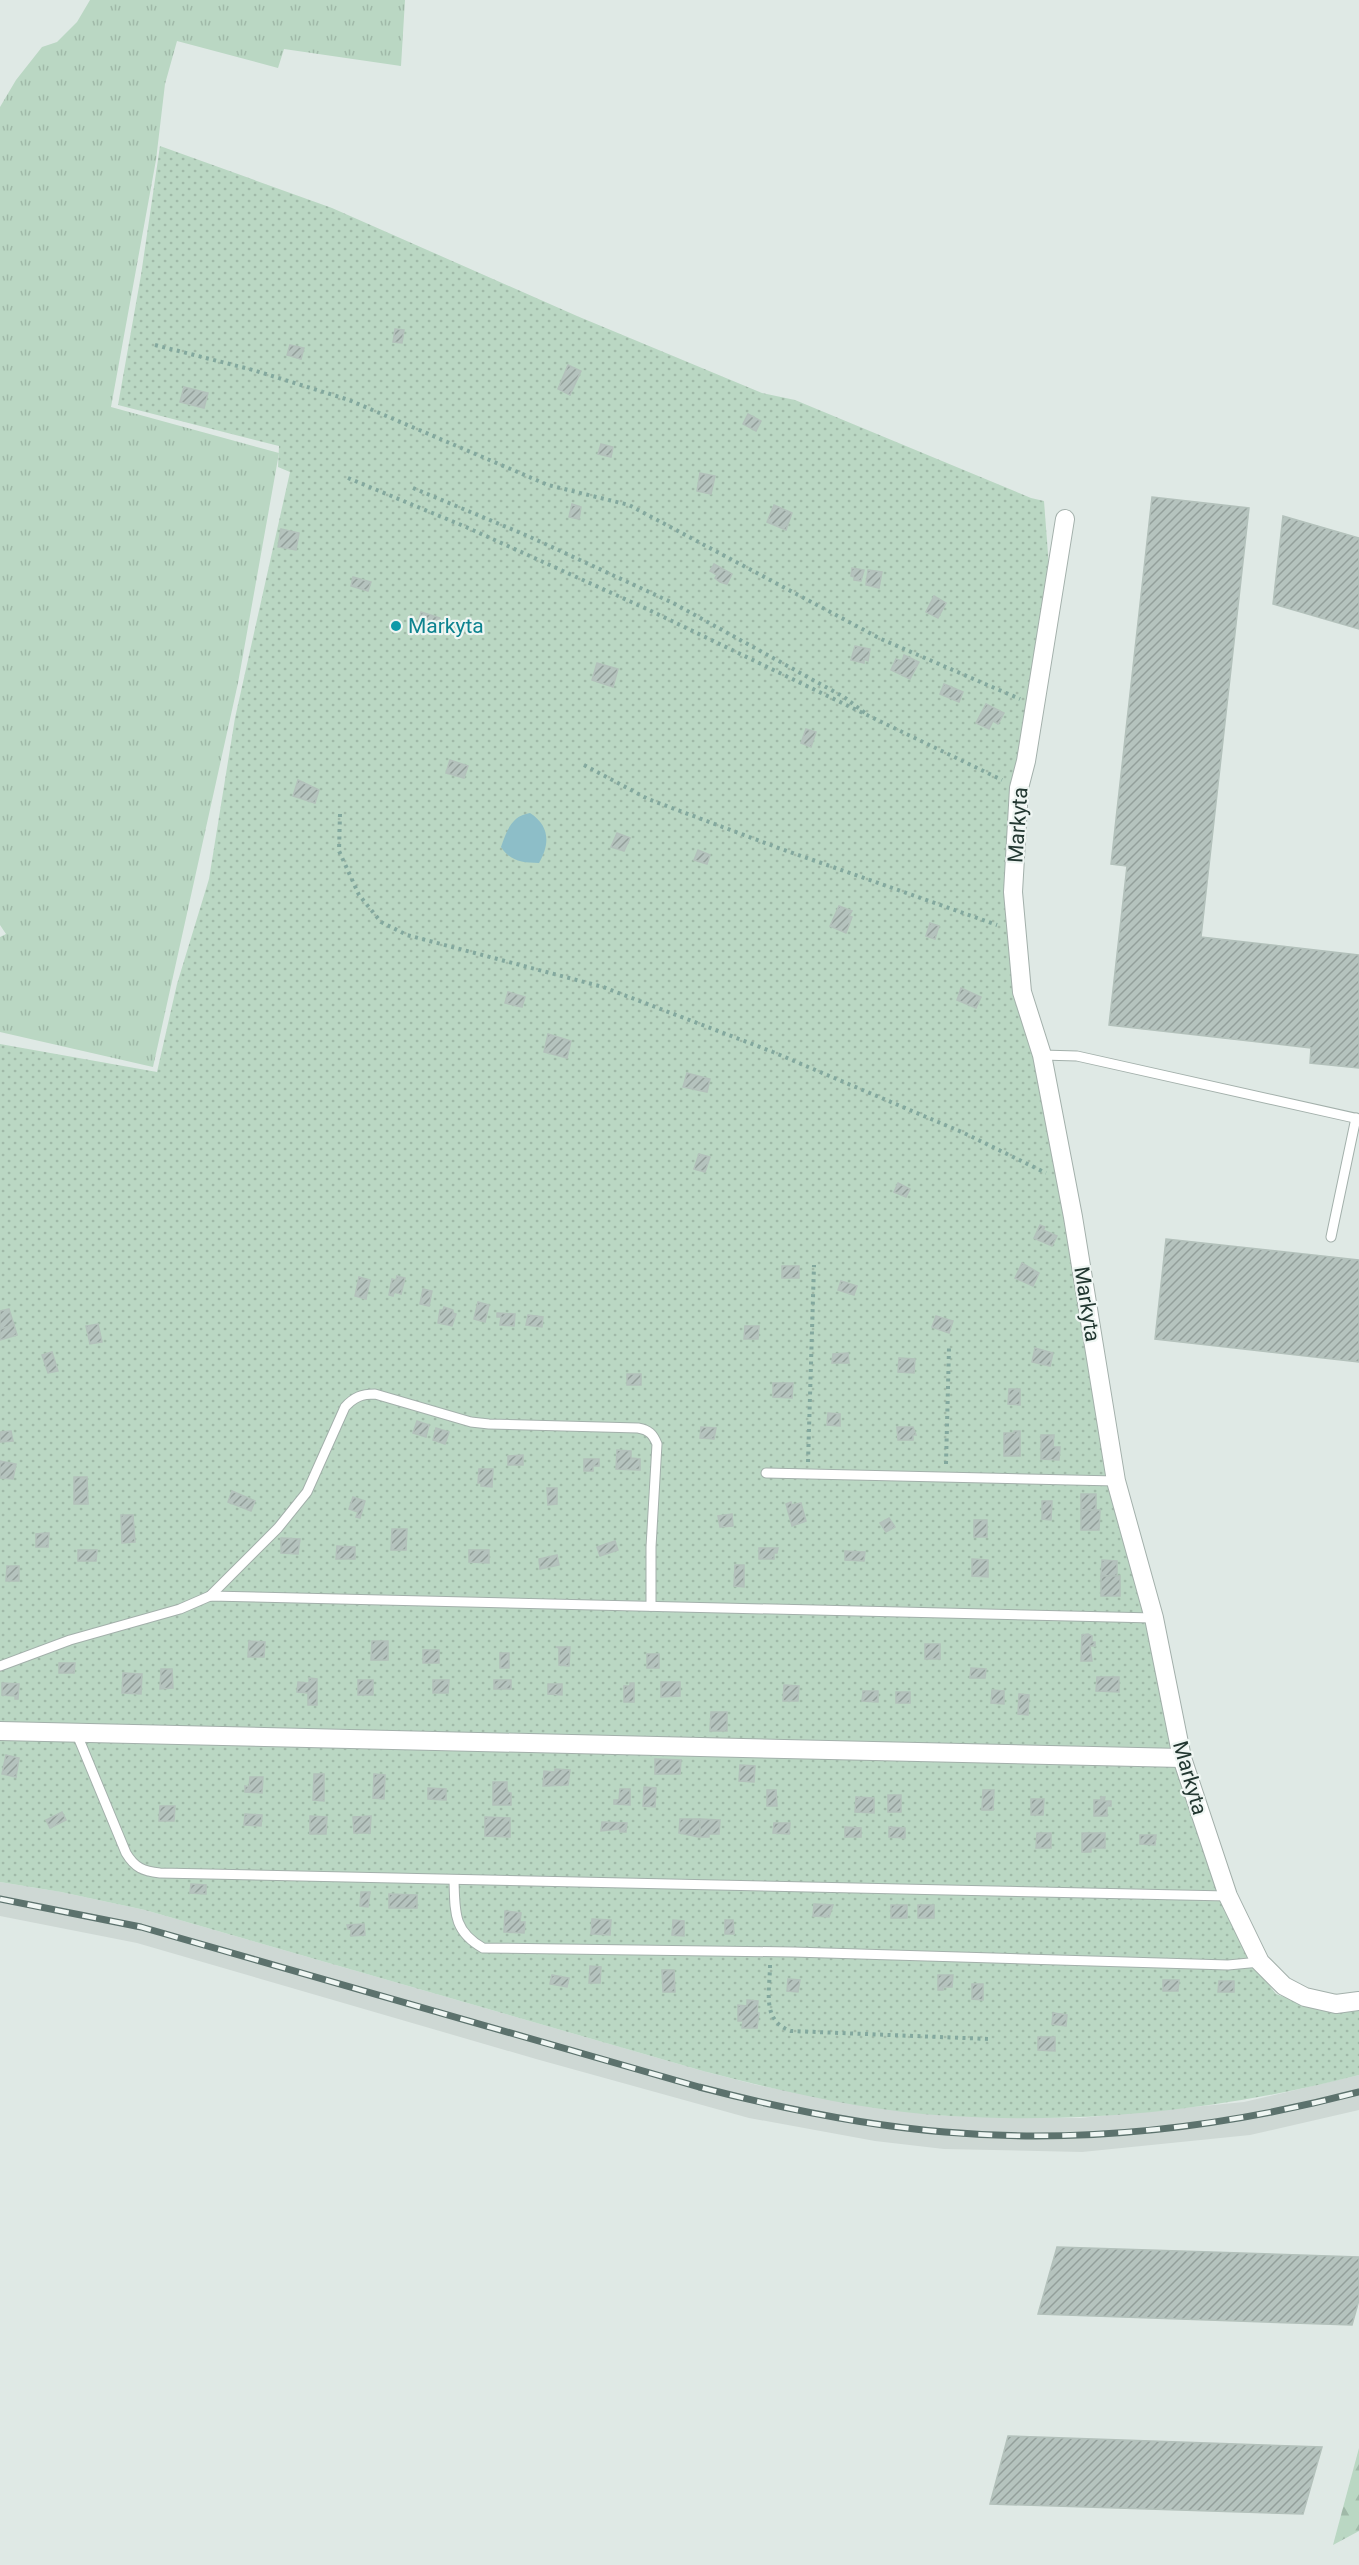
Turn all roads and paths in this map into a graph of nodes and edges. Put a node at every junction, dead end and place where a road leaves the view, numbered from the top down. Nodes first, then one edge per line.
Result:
1 (155, 345) dead end
2 (348, 478) dead end
3 (413, 488) dead end
4 (1065, 519) dead end
5 (1035, 706) junction
6 (872, 719) junction
7 (584, 765) dead end
8 (1019, 788) junction
9 (340, 814) dead end
10 (1015, 931) junction
11 (1042, 1055) junction
12 (1358, 1119) edge
13 (1067, 1183) junction
14 (1331, 1237) dead end
15 (814, 1265) dead end
16 (949, 1348) dead end
17 (766, 1473) dead end
18 (807, 1474) junction
19 (946, 1477) junction
20 (1116, 1480) junction
21 (210, 1596) junction
22 (651, 1606) junction
23 (1154, 1618) junction
24 (0, 1666) edge
25 (0, 1731) edge
26 (76, 1732) junction
27 (1182, 1758) junction
28 (454, 1880) junction
29 (1228, 1896) junction
30 (771, 1952) junction
31 (1260, 1962) junction
32 (1359, 2001) edge
33 (989, 2039) dead end

1 - 5 path
2 - 6 path
3 - 6 path
4 - 5 street, Markyta
5 - 8 street, Markyta
6 - 8 path
7 - 10 path
8 - 10 street, Markyta
9 - 13 path
10 - 11 street, Markyta
11 - 12 lane
11 - 13 street, Markyta
12 - 14 lane
13 - 20 street, Markyta
15 - 18 path
16 - 19 path
17 - 18 lane
18 - 19 lane
19 - 20 lane
20 - 23 street, Markyta
21 - 22 lane
21 - 22 lane
21 - 24 lane
22 - 23 lane
23 - 27 street, Markyta
25 - 26 street
26 - 27 street
26 - 28 lane
27 - 29 street, Markyta
28 - 29 lane
28 - 30 lane
29 - 31 street, Markyta
30 - 31 lane
30 - 33 path
31 - 32 street, Markyta

